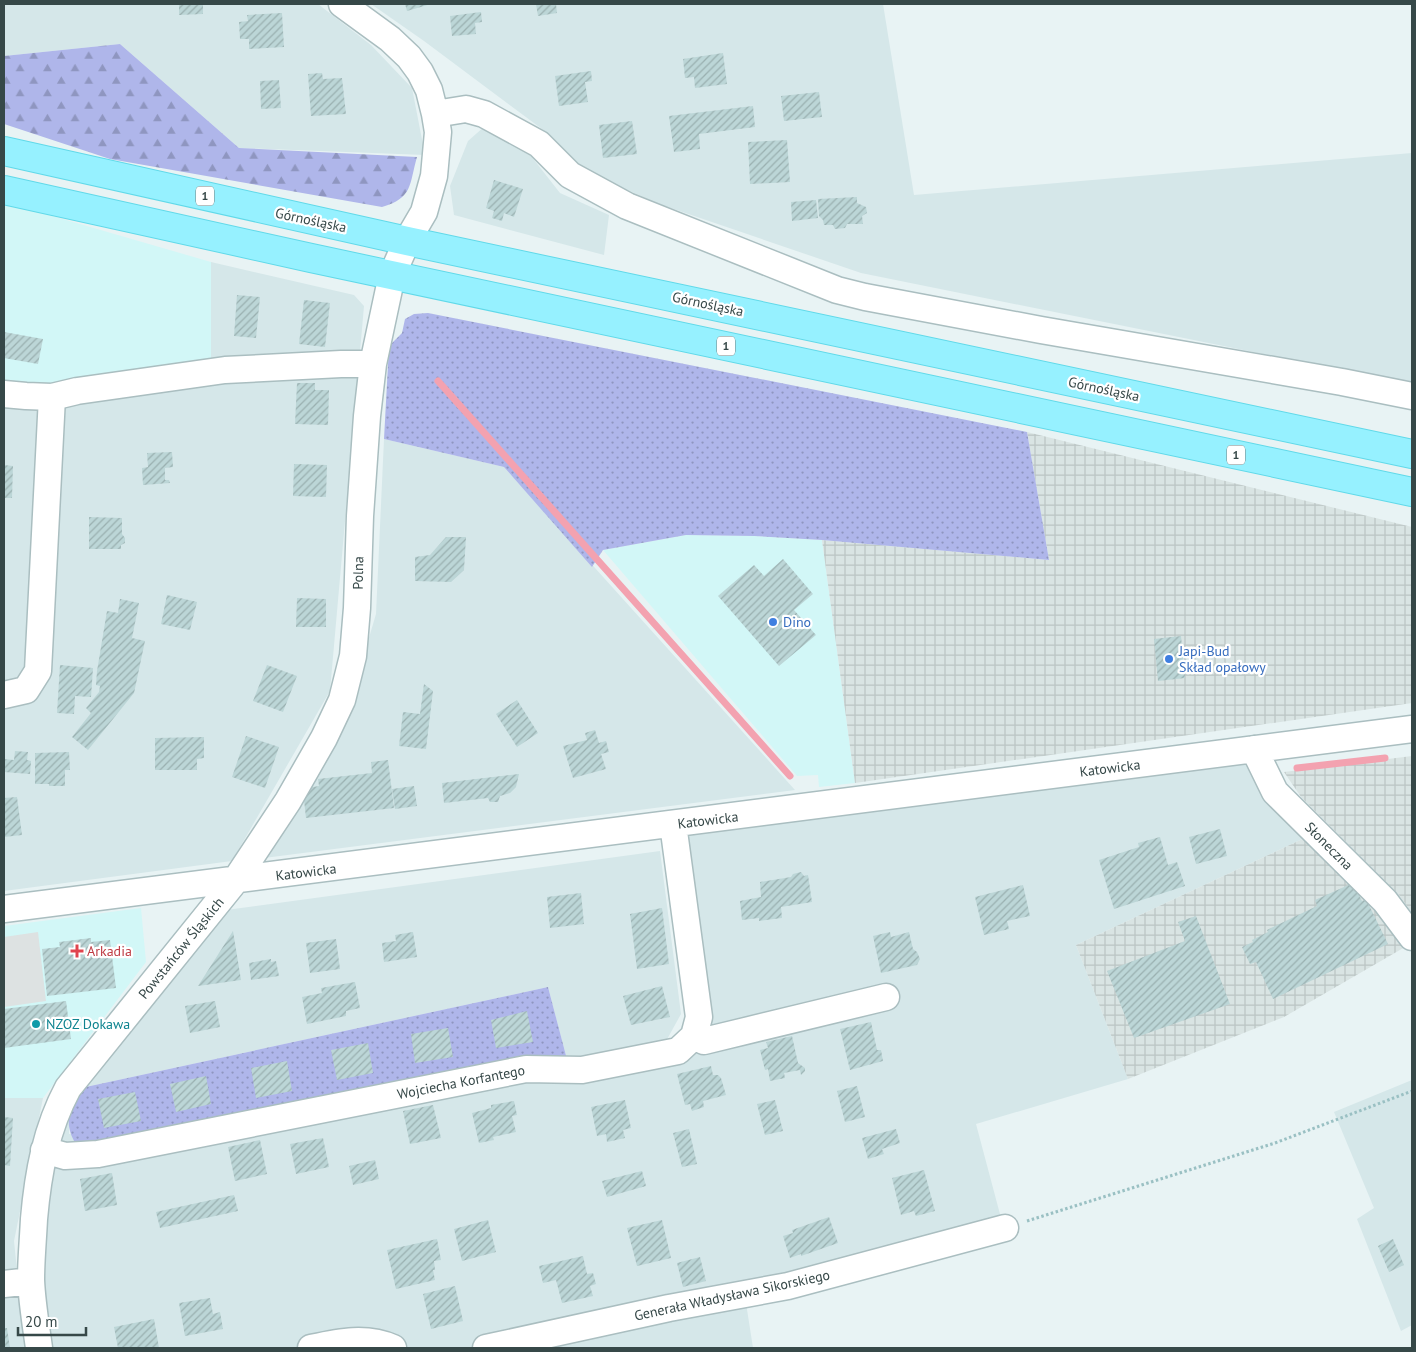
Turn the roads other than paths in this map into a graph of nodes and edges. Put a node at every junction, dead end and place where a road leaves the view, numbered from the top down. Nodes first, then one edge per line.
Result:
1 (342, 4) edge
2 (436, 114) junction
3 (4, 151) edge
4 (4, 190) edge
5 (407, 241) junction
6 (392, 275) junction
7 (372, 364) junction
8 (4, 394) edge
9 (1412, 396) edge
10 (52, 397) junction
11 (1412, 454) edge
12 (1412, 492) edge
13 (4, 695) edge
14 (1412, 730) edge
15 (1254, 750) junction
16 (673, 824) junction
17 (235, 881) junction
18 (4, 909) edge
19 (1412, 937) edge
20 (886, 998) dead end
21 (694, 1036) junction
22 (44, 1150) junction
23 (1005, 1228) road end
24 (31, 1281) junction
25 (4, 1284) edge
26 (39, 1348) edge
27 (311, 1348) edge
28 (393, 1348) edge
29 (486, 1348) edge

1 - 2 street, Polna
2 - 5 street, Polna
2 - 9 street
3 - 5 main road, Górnośląska / 1
4 - 6 main road, 1
5 - 6 street, Polna
5 - 11 main road, Górnośląska / 1
6 - 7 street, Polna
6 - 12 main road, 1
7 - 10 street
7 - 17 street, Polna
8 - 10 street
10 - 13 street
14 - 15 street, Katowicka
15 - 16 street, Katowicka
15 - 19 street, Słoneczna
16 - 17 street, Katowicka
16 - 21 street
17 - 18 street, Katowicka
17 - 22 street, Powstańców Śląskich
20 - 21 street
21 - 22 street, Wojciecha Korfantego
22 - 24 street, Powstańców Śląskich
23 - 29 street, Generała Władysława Sikorskiego
24 - 25 street
24 - 26 street, Powstańców Śląskich
27 - 28 street

